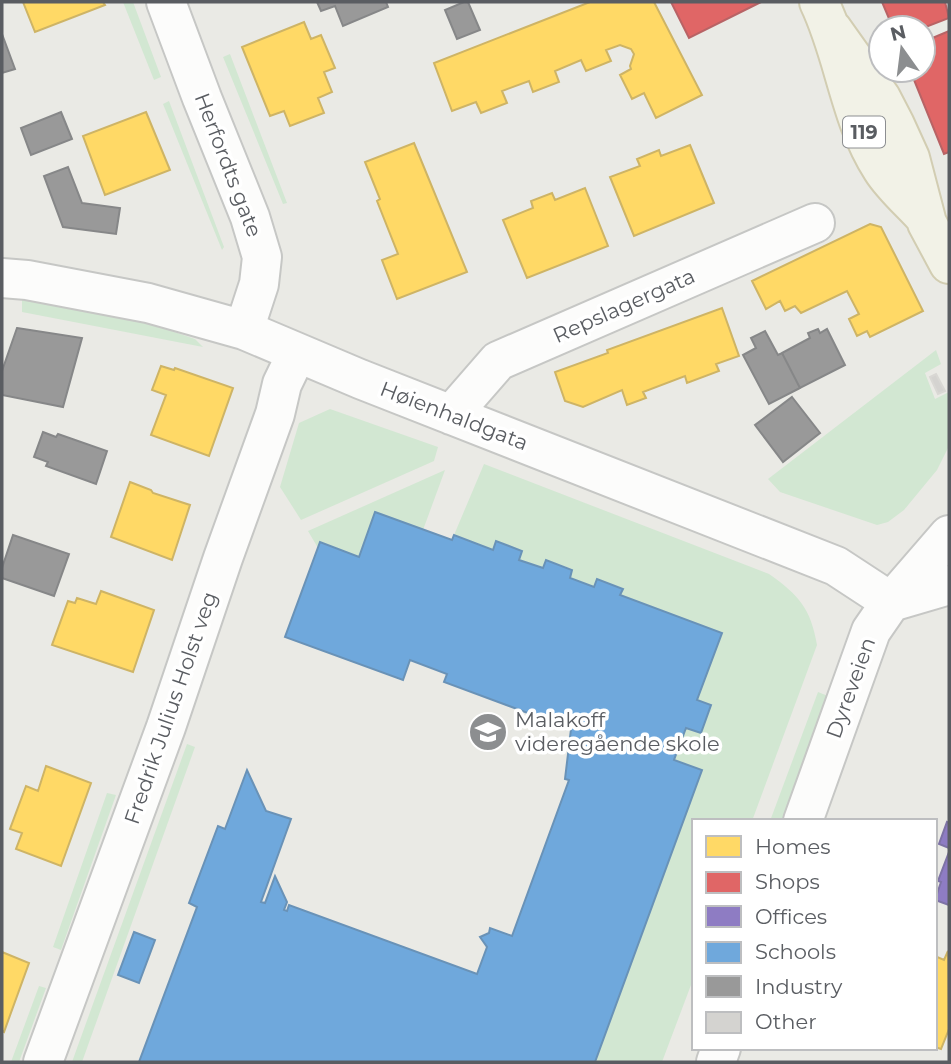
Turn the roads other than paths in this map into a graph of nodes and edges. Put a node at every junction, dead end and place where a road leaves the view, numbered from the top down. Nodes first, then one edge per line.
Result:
1 (166, 2) edge
2 (826, 15) edge
3 (934, 218) edge
4 (815, 223) dead end
5 (949, 264) edge
6 (2, 278) edge
7 (244, 330) junction
8 (297, 353) junction
9 (451, 415) junction
10 (949, 535) edge
11 (949, 585) edge
12 (891, 603) junction
13 (804, 819) edge
14 (43, 1062) edge

1 - 7 street, Herfordts gate
2 - 3 main road, 119
3 - 5 main road, 119
4 - 9 street, Repslagergata
6 - 7 street, Høienhaldgata
7 - 8 street, Høienhaldgata
8 - 9 street, Høienhaldgata
8 - 14 street, Fredrik Julius Holst veg
9 - 12 street, Høienhaldgata
10 - 12 street, Dyreveien
11 - 12 street
12 - 13 street, Dyreveien

